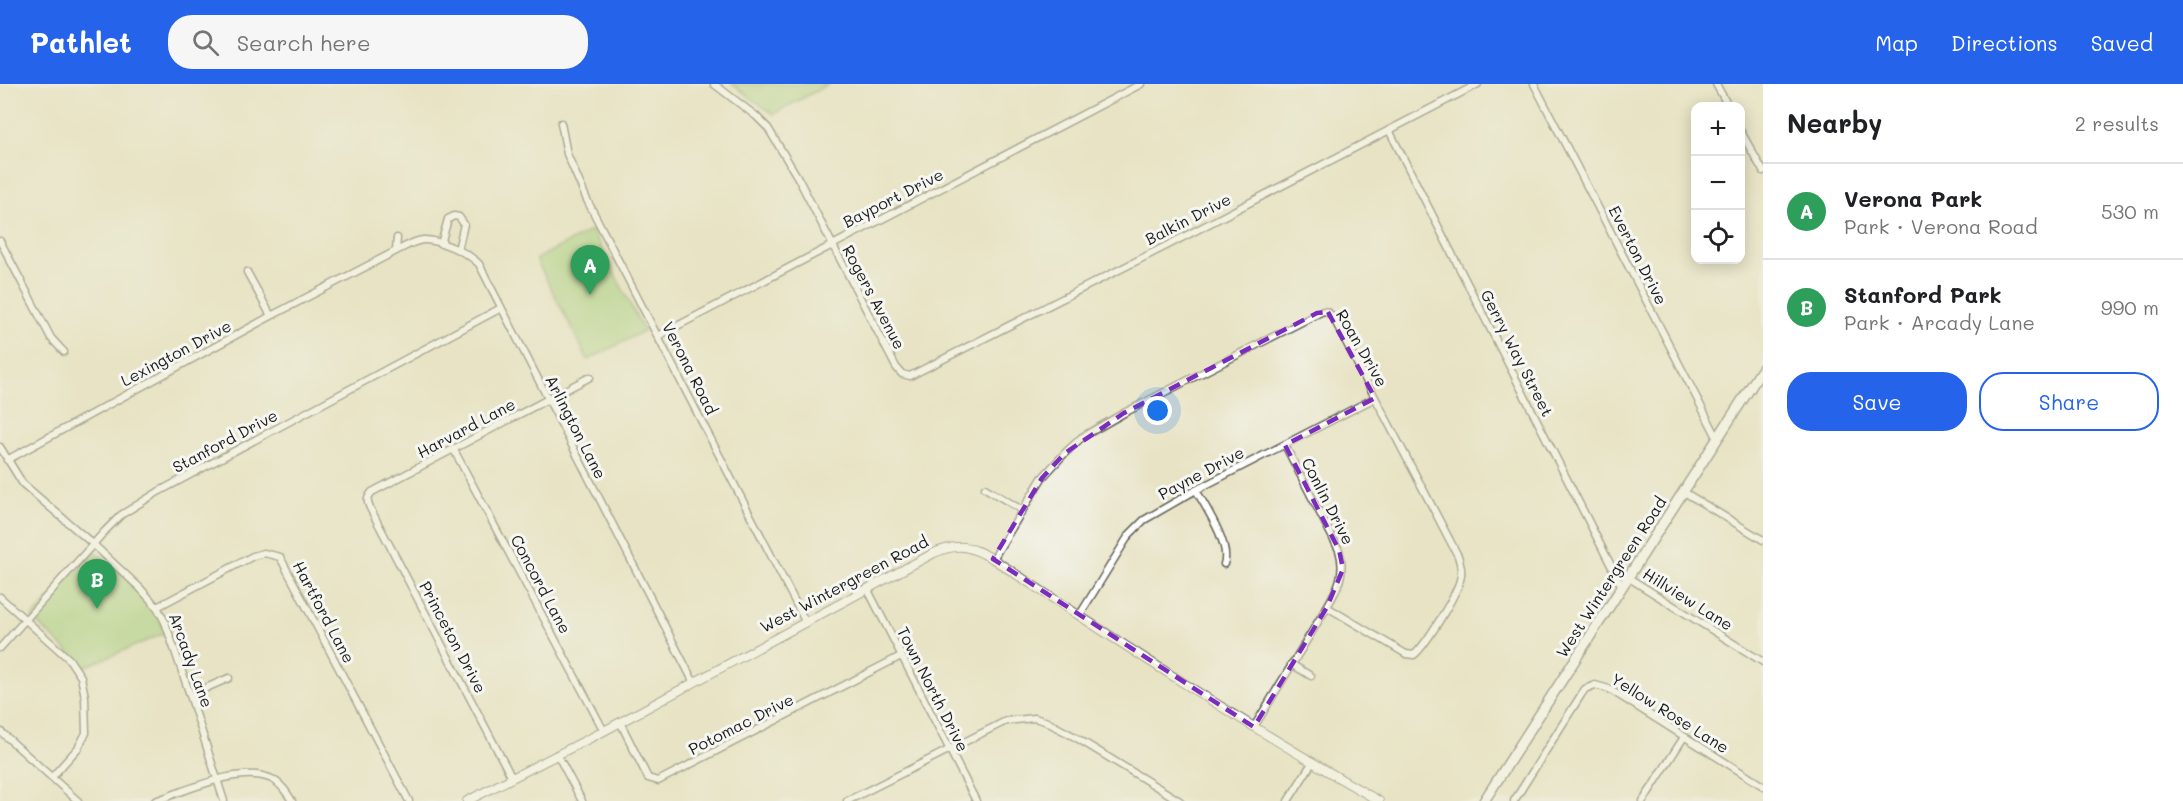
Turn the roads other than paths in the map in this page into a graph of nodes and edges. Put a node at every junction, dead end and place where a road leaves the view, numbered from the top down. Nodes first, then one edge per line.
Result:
1 (714, 84) edge
2 (1141, 84) edge
3 (1478, 84) edge
4 (1534, 84) edge
5 (1716, 84) edge
6 (1726, 102) edge
7 (561, 123) dead end
8 (1389, 130) junction
9 (1745, 139) edge
10 (1763, 171) edge
11 (397, 238) dead end
12 (0, 241) edge
13 (441, 244) junction
14 (831, 245) junction
15 (458, 250) junction
16 (396, 251) junction
17 (359, 271) joint
18 (247, 273) dead end
19 (501, 308) junction
20 (271, 316) junction
21 (658, 336) junction
22 (64, 352) dead end
23 (1763, 368) edge
24 (910, 376) joint
25 (590, 377) dead end
26 (1375, 398) junction
27 (548, 400) junction
28 (1718, 439) junction
29 (1285, 445) junction
30 (0, 447) edge
31 (454, 450) junction
32 (7, 460) junction
33 (985, 488) dead end
34 (1196, 490) junction
35 (1684, 492) junction
36 (371, 510) joint
37 (1022, 510) junction
38 (1763, 540) edge
39 (93, 544) junction
40 (993, 559) junction
41 (1224, 564) dead end
42 (1629, 578) junction
43 (1622, 587) junction
44 (867, 588) junction
45 (0, 597) edge
46 (157, 607) junction
47 (1327, 608) junction
48 (1079, 616) junction
49 (25, 620) junction
50 (805, 621) junction
51 (0, 648) edge
52 (901, 656) junction
53 (1763, 662) edge
54 (1291, 664) junction
55 (1311, 675) dead end
56 (229, 678) dead end
57 (693, 681) junction
58 (190, 694) junction
59 (620, 722) junction
60 (1254, 728) junction
61 (0, 731) edge
62 (604, 731) junction
63 (1683, 737) junction
64 (950, 749) junction
65 (557, 754) junction
66 (1312, 763) junction
67 (52, 777) junction
68 (512, 778) junction
69 (218, 780) junction
70 (1763, 786) edge
71 (862, 798) edge
72 (78, 801) edge
73 (155, 801) edge
74 (224, 801) edge
75 (292, 801) edge
76 (409, 801) edge
77 (467, 801) edge
78 (582, 801) edge
79 (847, 801) edge
80 (976, 801) edge
81 (1180, 801) edge
82 (1288, 801) edge
83 (1379, 801) edge
84 (1484, 801) edge
85 (1514, 801) edge
86 (1643, 801) edge

1 - 14 street, Rogers Avenue
2 - 14 street, Bayport Drive
3 - 8 street, Balkin Drive
4 - 28 street, Everton Drive
5 - 6 street
7 - 21 street, Verona Road
8 - 24 street, Balkin Drive
8 - 43 street, Gerry Way Street
9 - 10 street
11 - 16 street
12 - 22 street
13 - 15 street, Arlington Lane
13 - 15 street
13 - 16 street, Arlington Lane
14 - 21 street, Bayport Drive
14 - 24 street, Rogers Avenue
15 - 19 street, Arlington Lane
16 - 17 street, Arlington Lane
17 - 20 street, Lexington Drive
18 - 20 street
19 - 27 street, Arlington Lane
19 - 39 street, Stanford Drive
20 - 32 street, Lexington Drive
21 - 50 street, Verona Road
23 - 28 main road, West Wintergreen Road
25 - 27 street, Harvard Lane
26 - 29 street, Payne Drive
26 - 37 street, Roan Drive
26 - 47 street, Roan Drive
27 - 31 street, Harvard Lane
27 - 57 street, Arlington Lane
28 - 35 main road, West Wintergreen Road
29 - 34 street, Payne Drive
29 - 47 street, Conlin Drive
30 - 32 street, Arcady Lane
31 - 36 street, Harvard Lane
31 - 62 street, Concord Lane
32 - 39 street, Arcady Lane
33 - 37 street
34 - 41 street
34 - 48 street, Payne Drive
35 - 38 street
35 - 42 main road, West Wintergreen Road
36 - 68 street, Princeton Drive
37 - 40 street, Roan Drive
39 - 46 street, Arcady Lane
39 - 49 street, Stanford Drive
40 - 44 street, West Wintergreen Road
40 - 48 street, West Wintergreen Road
42 - 43 main road, West Wintergreen Road
42 - 53 street, Hillview Lane
43 - 84 main road, West Wintergreen Road
44 - 50 street, West Wintergreen Road
44 - 52 street, Town North Drive
45 - 49 street
46 - 58 street, Arcady Lane
46 - 76 street, Hartford Lane
47 - 54 street, Conlin Drive
48 - 60 street, West Wintergreen Road
49 - 51 street, Stanford Drive
49 - 67 street
50 - 57 street, West Wintergreen Road
52 - 59 street, Potomac Drive
52 - 64 street, Town North Drive
54 - 55 street
54 - 60 street, Conlin Drive
56 - 58 street
57 - 59 street, West Wintergreen Road
58 - 69 street, Arcady Lane
59 - 62 street, West Wintergreen Road
60 - 66 street, West Wintergreen Road
61 - 67 street
62 - 65 street, West Wintergreen Road
63 - 70 street, Yellow Rose Lane
63 - 85 street, Yellow Rose Lane
63 - 86 street
64 - 71 street
64 - 80 street, Town North Drive
64 - 81 street
65 - 68 street, West Wintergreen Road
65 - 78 street
66 - 82 street
66 - 83 street, West Wintergreen Road
67 - 72 street
68 - 77 street, West Wintergreen Road
69 - 73 street
69 - 74 street, Arcady Lane
69 - 75 street
71 - 79 street

